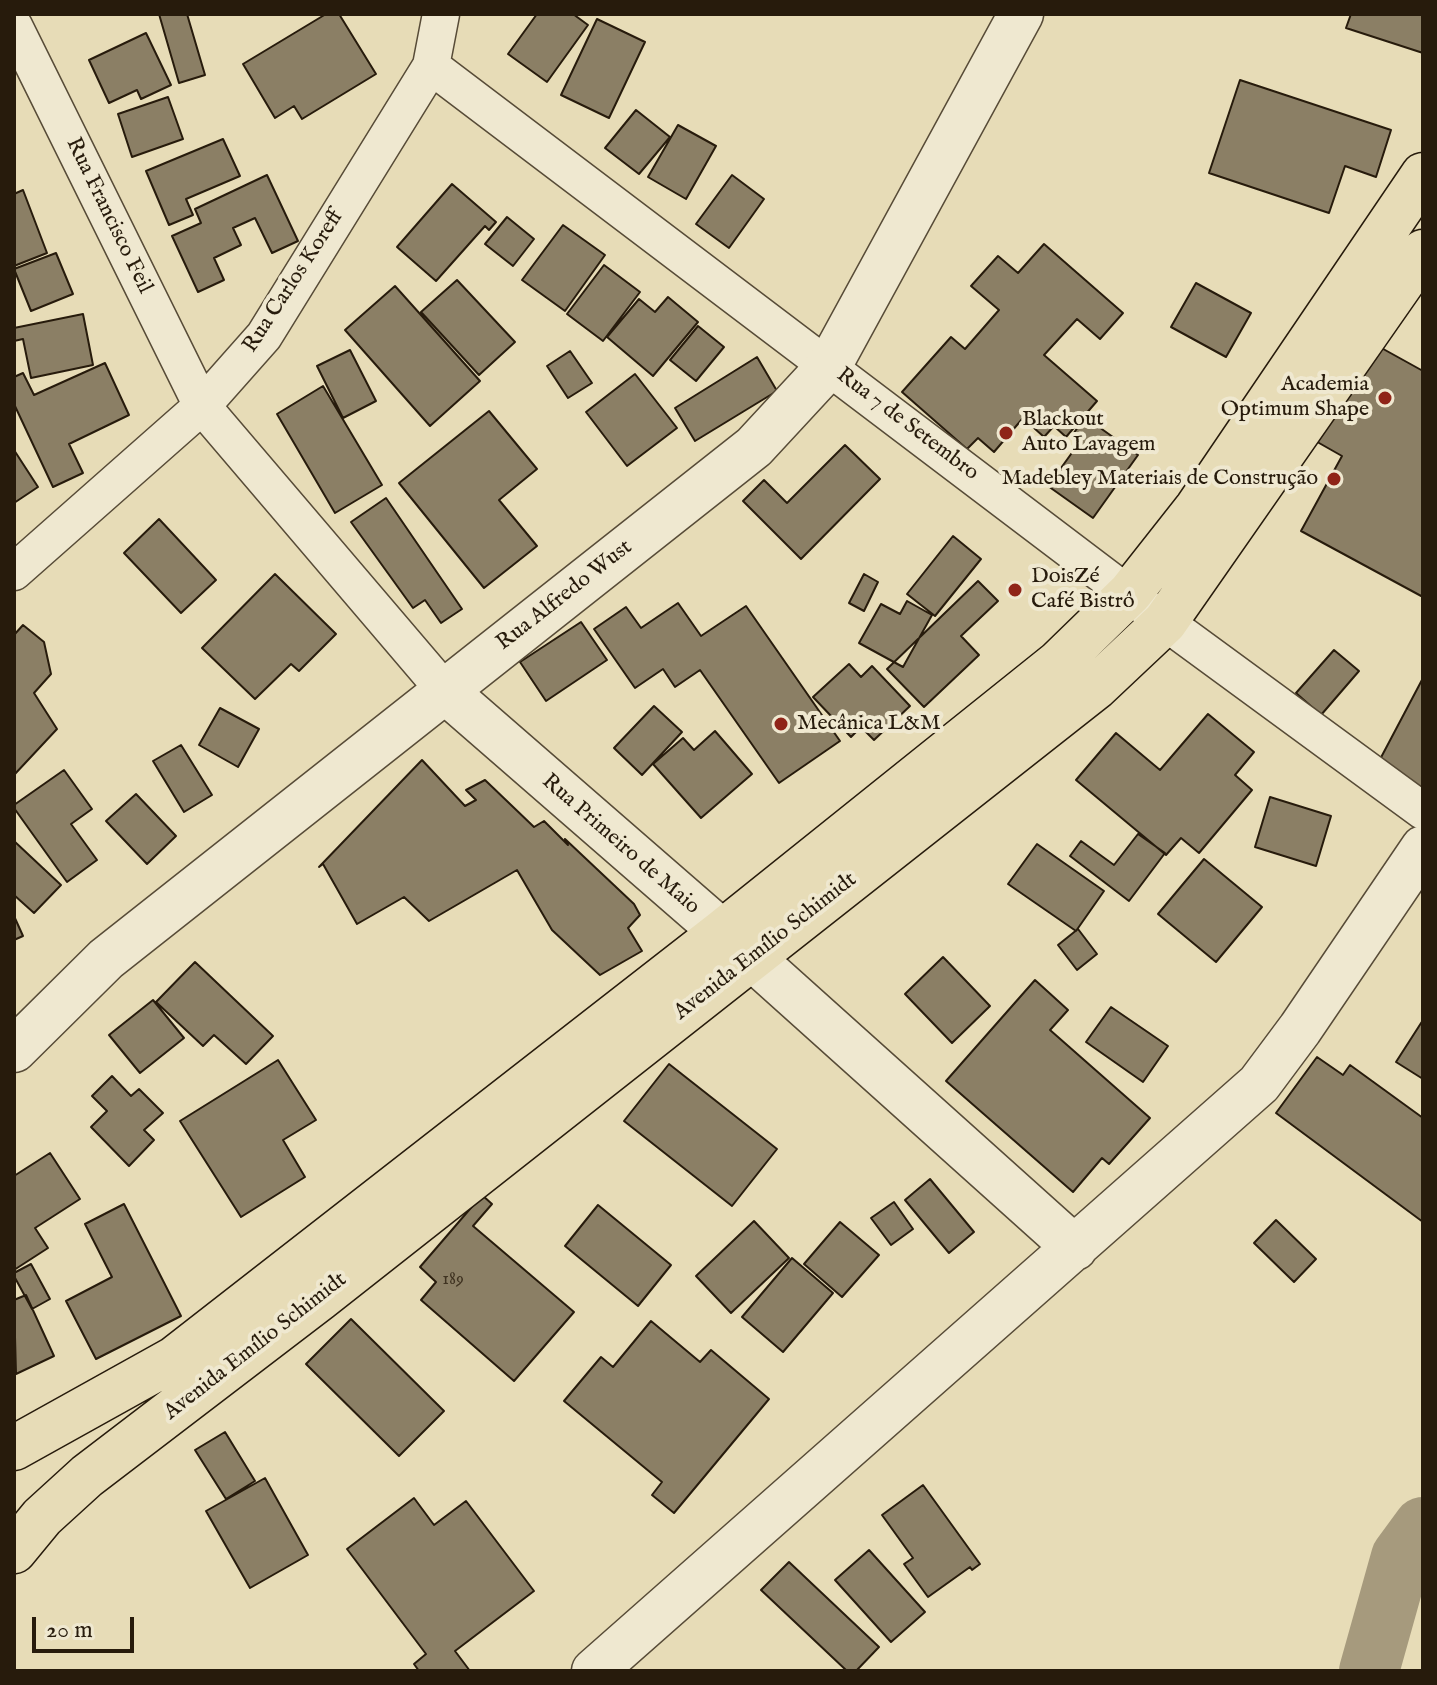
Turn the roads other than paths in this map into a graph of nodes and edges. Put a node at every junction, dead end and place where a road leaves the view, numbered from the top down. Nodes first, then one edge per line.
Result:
1 (441, 14) edge
2 (14, 26) edge
3 (1012, 31) edge
4 (431, 66) junction
5 (1423, 175) edge
6 (1423, 252) edge
7 (829, 366) junction
8 (202, 406) junction
9 (14, 572) edge
10 (1130, 593) junction
11 (1165, 622) junction
12 (445, 691) junction
13 (1423, 811) edge
14 (1423, 848) edge
15 (737, 945) junction
16 (14, 1050) edge
17 (1075, 1248) junction
18 (174, 1359) junction
19 (14, 1448) edge
20 (14, 1479) edge
21 (14, 1551) edge
22 (594, 1671) edge

1 - 4 street, Rua Carlos Koreff
2 - 8 street, Rua Francisco Feil
3 - 7 street, Rua Alfredo Wust
4 - 7 street, Rua 7 de Setembro
4 - 8 street, Rua Carlos Koreff
5 - 10 main road, Avenida Emílio Schimidt
6 - 11 main road, Avenida Emílio Schimidt
7 - 10 street, Rua 7 de Setembro
7 - 12 street, Rua Alfredo Wust
8 - 9 street, Rua Carlos Koreff
8 - 12 street, Rua Primeiro de Maio
10 - 11 street, Rua 7 de Setembro
10 - 15 main road, Avenida Emílio Schimidt
11 - 13 street, Rua 7 de Setembro
11 - 15 main road, Avenida Emílio Schimidt
12 - 15 street, Rua Primeiro de Maio
12 - 16 street, Rua Alfredo Wust
14 - 17 street
15 - 17 street, Rua Primeiro de Maio
15 - 18 main road, Avenida Emílio Schimidt
15 - 21 main road, Avenida Emílio Schimidt
17 - 22 street
18 - 19 main road, Avenida Emílio Schimidt
18 - 20 main road

